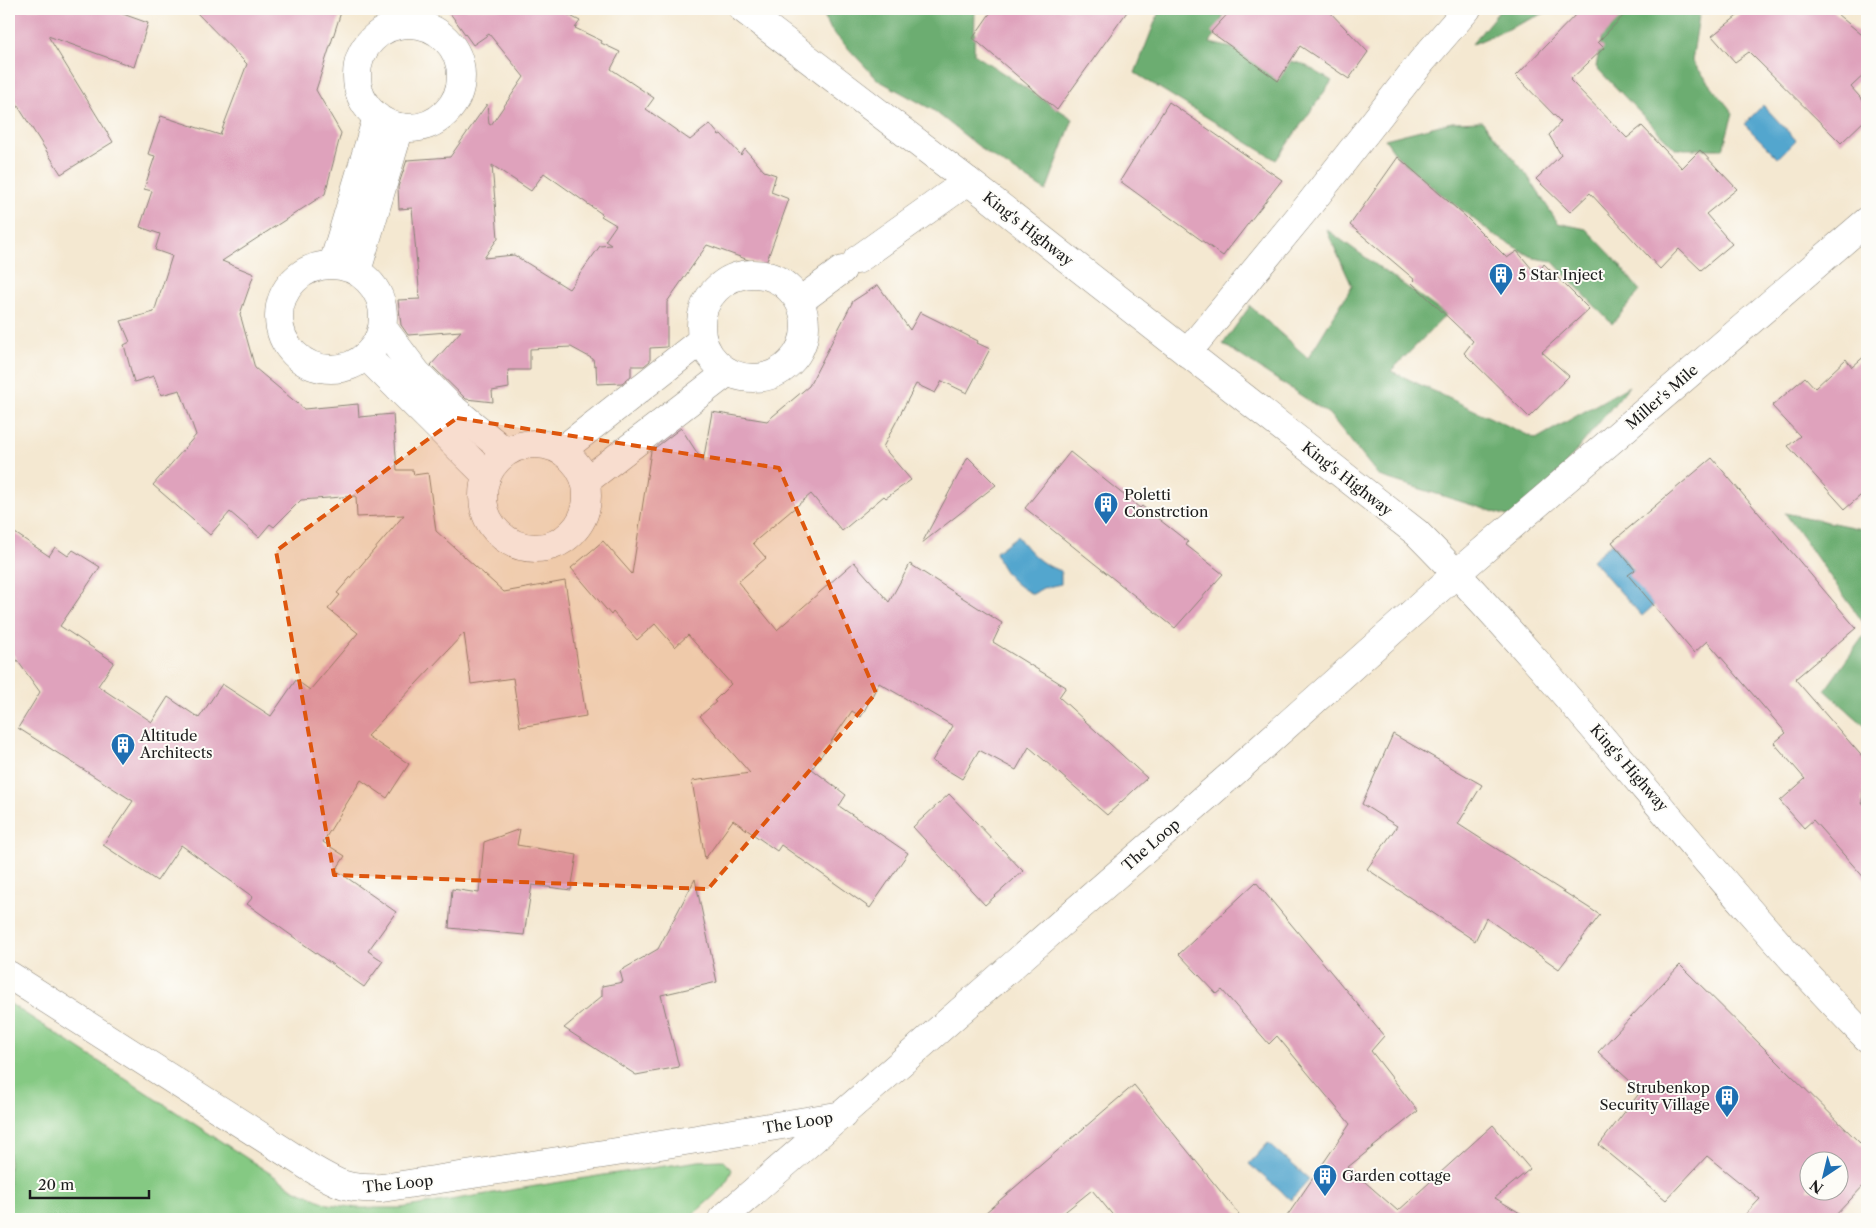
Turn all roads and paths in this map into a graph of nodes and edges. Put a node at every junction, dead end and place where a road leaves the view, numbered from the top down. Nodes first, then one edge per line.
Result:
1 (1467, 9) edge
2 (747, 10) edge
3 (421, 16) edge
4 (388, 122) junction
5 (968, 182) junction
6 (1867, 221) edge
7 (345, 267) junction
8 (800, 301) junction
9 (383, 328) junction
10 (702, 340) junction
11 (1187, 353) junction
12 (366, 356) junction
13 (728, 372) junction
14 (562, 450) junction
15 (506, 452) junction
16 (487, 476) junction
17 (586, 481) junction
18 (1457, 573) junction
19 (9, 975) edge
20 (1867, 1038) edge
21 (843, 1115) junction
22 (722, 1219) edge

1 - 11 street
2 - 5 street, King's Highway
3 - 4 street
3 - 4 street
4 - 7 street
5 - 8 street
5 - 11 street, King's Highway
6 - 18 street, Miller's Mile
7 - 9 street
7 - 12 street
8 - 10 street
8 - 13 street
9 - 12 street
9 - 15 street
10 - 13 street
10 - 14 street
11 - 18 street, King's Highway
12 - 16 street
13 - 17 street
14 - 15 street
14 - 17 street
15 - 16 street
16 - 17 street
18 - 20 street, King's Highway
18 - 21 street, The Loop
19 - 21 street, The Loop
21 - 22 street, The Loop

